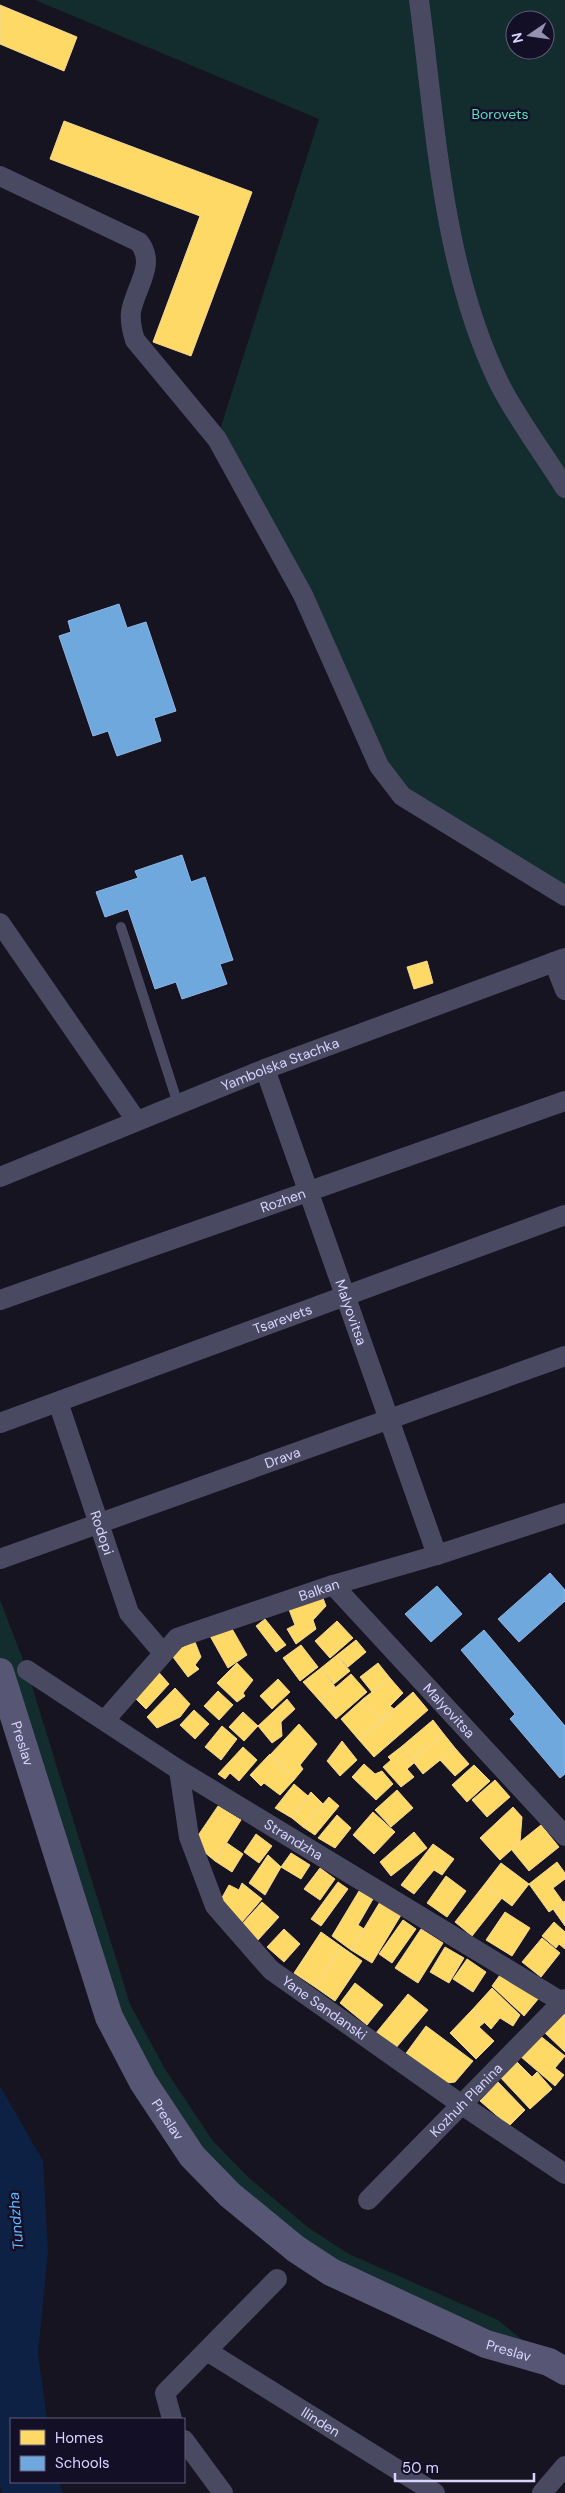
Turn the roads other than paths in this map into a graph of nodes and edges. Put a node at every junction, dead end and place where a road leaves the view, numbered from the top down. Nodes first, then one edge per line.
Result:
1 (419, 0) edge
2 (0, 176) edge
3 (565, 488) edge
4 (565, 896) edge
5 (0, 923) edge
6 (121, 927) dead end
7 (559, 960) edge
8 (565, 990) edge
9 (265, 1069) junction
10 (565, 1101) edge
11 (178, 1104) junction
12 (136, 1120) junction
13 (0, 1177) edge
14 (308, 1191) junction
15 (565, 1215) edge
16 (345, 1296) junction
17 (0, 1300) edge
18 (565, 1356) edge
19 (58, 1402) junction
20 (389, 1419) junction
21 (0, 1423) edge
22 (565, 1513) edge
23 (100, 1523) junction
24 (437, 1555) junction
25 (0, 1559) edge
26 (333, 1585) junction
27 (164, 1653) junction
28 (27, 1670) dead end
29 (0, 1672) edge
30 (105, 1720) junction
31 (179, 1770) junction
32 (565, 1836) edge
33 (564, 2002) edge
34 (462, 2105) junction
35 (565, 2174) edge
36 (368, 2200) dead end
37 (277, 2278) dead end
38 (207, 2351) junction
39 (565, 2371) edge
40 (172, 2418) edge
41 (185, 2441) edge
42 (565, 2466) edge
43 (552, 2490) edge
44 (223, 2493) edge
45 (435, 2493) edge

1 - 3 street
2 - 4 street
5 - 12 street
6 - 11 lane
7 - 8 street
7 - 9 street, Yambolska Stachka
9 - 11 street, Yambolska Stachka
9 - 14 street, Malyovitsa
10 - 14 street, Rozhen
11 - 12 street, Yambolska Stachka
12 - 13 street, Yambolska Stachka
14 - 16 street, Malyovitsa
14 - 17 street, Rozhen
15 - 16 street, Tsarevets
16 - 19 street, Tsarevets
16 - 20 street, Malyovitsa
18 - 20 street, Drava
19 - 21 street, Tsarevets
19 - 23 street, Rodopi
20 - 23 street, Drava
20 - 24 street, Malyovitsa
22 - 24 street, Balkan
23 - 25 street, Drava
23 - 27 street, Rodopi
24 - 26 street, Balkan
26 - 27 street, Balkan
26 - 32 street, Malyovitsa
27 - 30 street, Balkan
28 - 30 street, Strandzha
29 - 39 main road, Preslav
30 - 31 street, Strandzha
31 - 33 street, Strandzha
31 - 34 street, Yane Sandanski
33 - 34 street, Kozhuh Planina
34 - 35 street, Yane Sandanski
34 - 36 street, Kozhuh Planina
37 - 38 street
38 - 40 street
38 - 45 street, Ilinden
41 - 44 street
42 - 43 street

